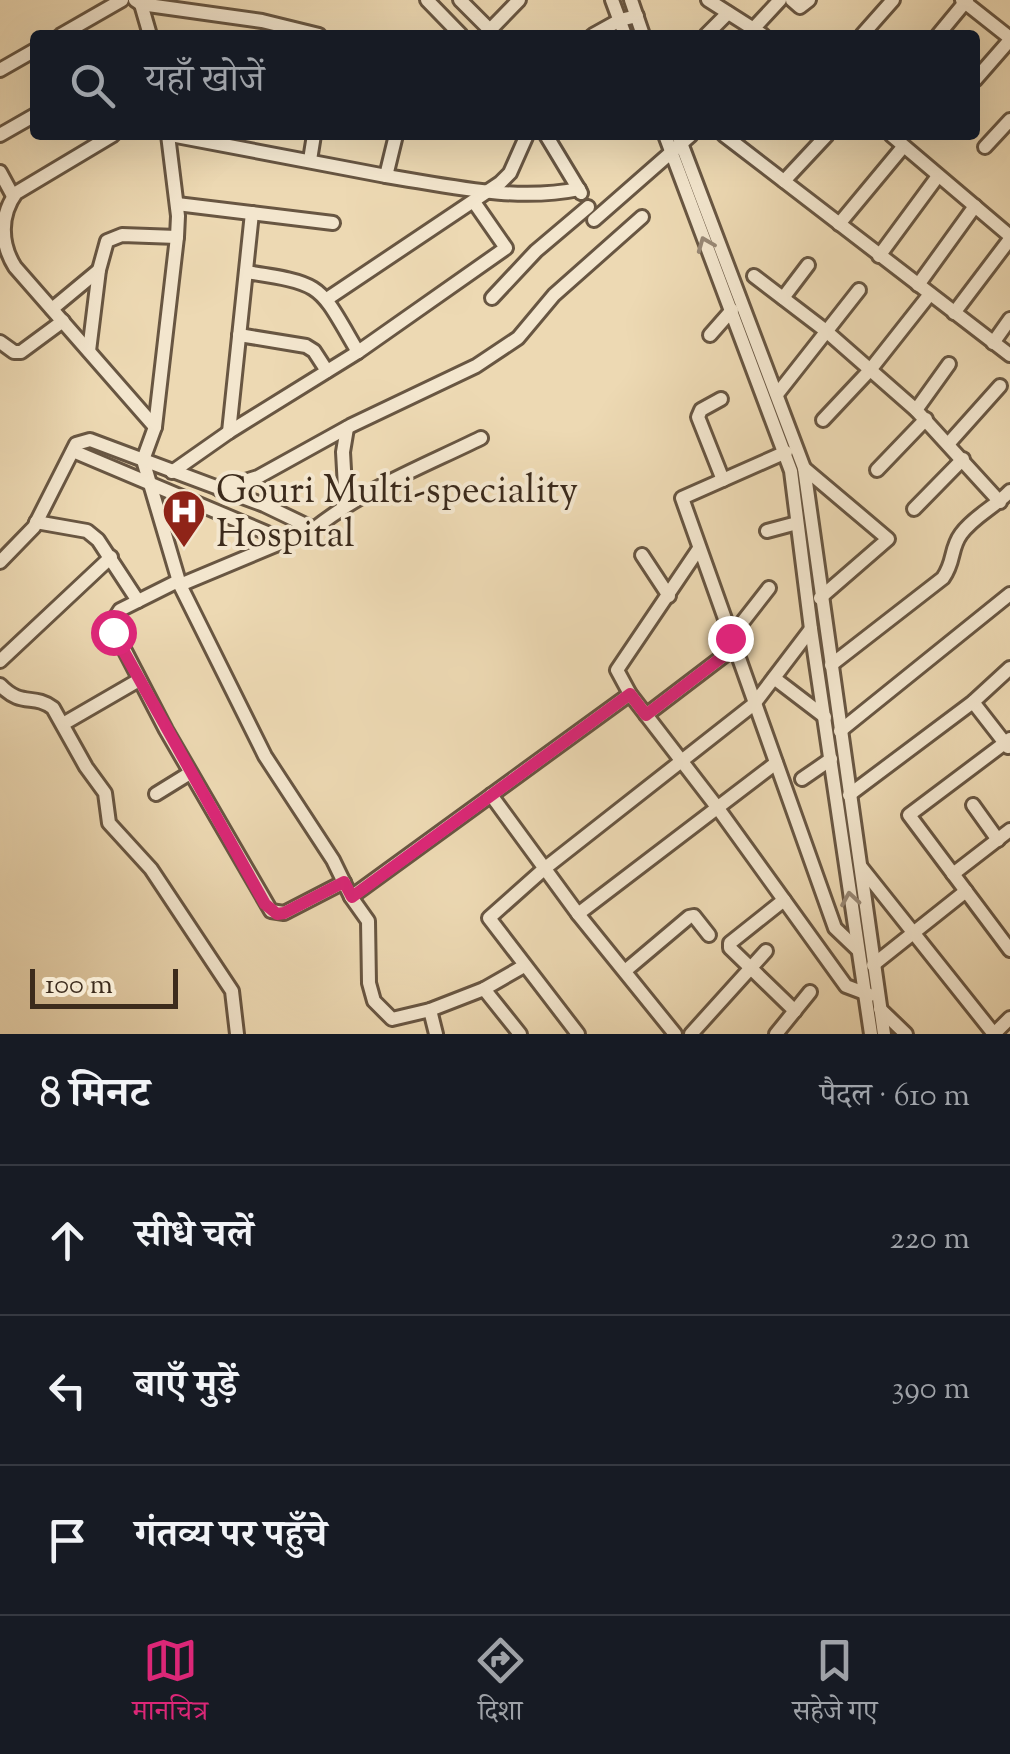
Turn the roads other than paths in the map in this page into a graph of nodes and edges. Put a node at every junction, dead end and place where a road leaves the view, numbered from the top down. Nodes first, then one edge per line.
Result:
1 (122, 0) edge
2 (427, 0) edge
3 (460, 0) edge
4 (519, 0) edge
5 (612, 0) edge
6 (631, 0) edge
7 (708, 0) edge
8 (780, 0) edge
9 (792, 0) edge
10 (809, 0) edge
11 (893, 0) edge
12 (141, 1) edge
13 (965, 1) edge
14 (728, 13) junction
15 (636, 16) junction
16 (620, 20) junction
17 (261, 28) edge
18 (70, 30) edge
19 (149, 30) edge
20 (457, 30) edge
21 (487, 30) edge
22 (493, 30) edge
23 (603, 30) edge
24 (624, 30) edge
25 (640, 30) edge
26 (711, 30) edge
27 (755, 30) edge
28 (759, 30) edge
29 (866, 30) edge
30 (942, 30) edge
31 (1010, 39) edge
32 (30, 53) edge
33 (0, 70) edge
34 (980, 74) edge
35 (30, 119) edge
36 (1010, 120) edge
37 (0, 135) edge
38 (106, 140) edge
39 (170, 140) edge
40 (197, 140) edge
41 (313, 140) edge
42 (395, 140) edge
43 (521, 140) edge
44 (549, 140) edge
45 (730, 140) edge
46 (822, 140) edge
47 (896, 140) edge
48 (681, 141) edge
49 (903, 146) junction
50 (985, 147) dead end
51 (310, 160) junction
52 (0, 172) edge
53 (386, 176) junction
54 (938, 176) junction
55 (784, 182) junction
56 (579, 189) junction
57 (488, 192) junction
58 (13, 196) junction
59 (474, 202) junction
60 (177, 204) junction
61 (974, 206) junction
62 (591, 213) junction
63 (252, 214) junction
64 (642, 217) dead end
65 (333, 224) dead end
66 (839, 224) junction
67 (177, 237) junction
68 (1010, 237) edge
69 (608, 245) junction
70 (3, 248) edge
71 (880, 256) junction
72 (808, 264) dead end
73 (99, 270) junction
74 (246, 272) junction
75 (754, 276) dead end
76 (918, 285) junction
77 (859, 290) dead end
78 (930, 294) junction
79 (492, 298) dead end
80 (782, 298) junction
81 (327, 299) junction
82 (52, 309) junction
83 (732, 310) junction
84 (954, 313) junction
85 (1010, 318) edge
86 (64, 321) junction
87 (826, 331) junction
88 (239, 335) junction
89 (710, 335) dead end
90 (0, 342) edge
91 (993, 342) junction
92 (88, 351) junction
93 (358, 352) junction
94 (1010, 355) edge
95 (950, 364) dead end
96 (870, 370) junction
97 (328, 371) junction
98 (1000, 386) dead end
99 (778, 393) junction
100 (720, 399) dead end
101 (921, 414) junction
102 (824, 420) dead end
103 (155, 428) junction
104 (346, 428) junction
105 (229, 432) junction
106 (481, 438) dead end
107 (949, 443) junction
108 (73, 451) junction
109 (786, 452) junction
110 (963, 459) junction
111 (143, 460) junction
112 (804, 468) junction
113 (877, 470) dead end
114 (172, 472) junction
115 (723, 480) junction
116 (152, 484) junction
117 (219, 489) junction
118 (1007, 497) edge
119 (346, 505) junction
120 (914, 509) dead end
121 (36, 522) junction
122 (798, 522) junction
123 (314, 530) junction
124 (767, 531) dead end
125 (286, 541) junction
126 (698, 550) junction
127 (642, 555) dead end
128 (110, 557) junction
129 (0, 562) edge
130 (179, 583) junction
131 (769, 588) dead end
132 (669, 596) junction
133 (820, 598) junction
134 (1008, 599) edge
135 (138, 601) junction
136 (811, 630) junction
137 (732, 643) junction
138 (0, 662) edge
139 (831, 666) junction
140 (1010, 668) edge
141 (774, 678) junction
142 (139, 680) junction
143 (0, 685) edge
144 (630, 694) junction
145 (973, 702) junction
146 (754, 704) junction
147 (646, 715) junction
148 (825, 717) junction
149 (63, 724) junction
150 (840, 730) junction
151 (1008, 744) edge
152 (830, 759) junction
153 (682, 761) junction
154 (776, 762) junction
155 (190, 772) junction
156 (802, 779) dead end
157 (156, 794) dead end
158 (491, 795) junction
159 (849, 795) junction
160 (973, 805) dead end
161 (717, 806) junction
162 (1010, 830) edge
163 (998, 840) junction
164 (860, 865) junction
165 (544, 868) junction
166 (953, 874) junction
167 (344, 882) junction
168 (966, 891) junction
169 (352, 897) junction
170 (784, 900) junction
171 (578, 914) junction
172 (1005, 931) edge
173 (709, 934) dead end
174 (914, 934) junction
175 (857, 949) junction
176 (1010, 950) edge
177 (766, 951) dead end
178 (874, 965) junction
179 (524, 966) junction
180 (751, 968) junction
181 (626, 971) junction
182 (484, 988) junction
183 (810, 992) dead end
184 (871, 995) junction
185 (880, 1009) junction
186 (430, 1010) junction
187 (795, 1011) junction
188 (1010, 1018) edge
189 (237, 1034) edge
190 (436, 1034) edge
191 (520, 1034) edge
192 (578, 1034) edge
193 (674, 1034) edge
194 (691, 1034) edge
195 (776, 1034) edge
196 (870, 1034) edge
197 (884, 1034) edge
198 (906, 1034) edge
199 (994, 1034) edge

1 - 18 street
2 - 20 street
3 - 21 street
4 - 22 street
5 - 16 street
6 - 15 street
7 - 14 street
8 - 28 street
9 - 10 street
11 - 29 street
12 - 17 street
12 - 19 street
13 - 30 street
13 - 31 street
14 - 26 street
14 - 27 street
15 - 16 street
15 - 25 street
16 - 23 street
16 - 24 street
31 - 34 street
32 - 33 street
35 - 37 street
36 - 50 street
38 - 58 street
39 - 60 street
40 - 51 street
41 - 51 street
42 - 53 street
43 - 57 street
44 - 56 street
45 - 55 street
46 - 55 street
47 - 49 street
48 - 62 street
83 -> 48 street
48 - 99 street
49 - 54 street
49 - 66 street
51 - 53 street
52 - 58 street
53 - 57 street
54 - 61 street
54 - 71 street
55 - 66 street
56 - 57 street
56 - 62 street
57 - 59 street
58 - 70 street
59 - 81 street
59 - 93 street
60 - 63 street
60 - 67 street
61 - 68 street
61 - 76 street
62 - 69 street
62 - 79 street
63 - 65 street
63 - 74 street
64 - 69 street
66 - 71 street
67 - 73 street
67 - 103 street
68 - 84 street
69 - 104 street
70 - 82 street
71 - 76 street
72 - 80 street
73 - 82 street
73 - 92 street
74 - 81 street
74 - 88 street
75 - 80 street
76 - 78 street
77 - 87 street
78 - 84 street
78 - 96 street
80 - 87 street
81 - 93 street
82 - 86 street
83 - 89 street
83 - 109 street
84 - 91 street
85 - 91 street
86 - 90 street
86 - 92 street
87 - 96 street
87 - 99 street
88 - 97 street
88 - 105 street
91 - 94 street
92 - 103 street
93 - 97 street
95 - 101 street
96 - 101 street
96 - 102 street
97 - 105 street
98 - 107 street
99 - 112 street
100 - 115 street
101 - 107 street
101 - 113 street
103 - 111 street
104 - 117 street
104 - 119 street
105 - 114 street
106 - 119 street
107 - 110 street
108 - 111 street
108 - 116 street
108 - 121 street
109 - 115 street
109 - 122 street
110 - 118 street
110 - 120 street
111 - 114 street
111 - 116 street
112 - 133 street
112 - 133 street
114 - 117 street
115 - 126 street
116 - 125 street
116 - 130 street
117 - 123 street
118 - 139 street
119 - 123 street
121 - 128 street
121 - 129 street
122 - 124 street
122 - 136 street
123 - 125 street
125 - 130 street
126 - 132 street
126 - 137 street
127 - 132 street
128 - 135 street
128 - 138 street
130 - 135 street
130 - 167 street
131 - 137 street
132 - 144 street
133 - 139 street
134 - 150 street
135 - 142 street
136 - 141 street
136 - 148 street
137 - 146 street
137 - 147 street
139 - 150 street
140 - 145 street
141 - 146 street
141 - 148 street
142 - 149 street
142 - 155 street
143 - 149 street
144 - 147 street
144 - 158 street
145 - 151 street
145 - 159 street
146 - 153 street
146 - 154 street
147 - 153 street
148 - 152 street
149 - 189 street
150 - 159 street
151 - 166 street
152 - 156 street
175 -> 152 street
153 - 161 street
153 - 165 street
154 - 161 street
154 - 175 street
155 - 157 street
155 - 167 street
158 - 165 street
158 - 169 street
159 - 164 street
160 - 163 street
161 - 170 street
161 - 171 street
162 - 163 street
163 - 166 street
164 - 174 street
164 - 178 street
165 - 171 street
165 - 179 street
166 - 168 street
167 - 169 street
168 - 172 street
168 - 174 street
169 - 186 street
170 - 180 street
170 - 184 street
171 - 181 street
172 - 176 street
173 - 181 street
174 - 178 street
174 - 199 street
175 - 184 street
177 - 180 street
178 - 184 street
179 - 182 street
179 - 192 street
180 - 187 street
180 - 194 street
181 - 193 street
182 - 186 street
182 - 191 street
183 - 187 street
184 - 185 street
184 - 196 street
185 - 197 street
185 - 198 street
186 - 190 street
187 - 195 street
188 - 199 street

